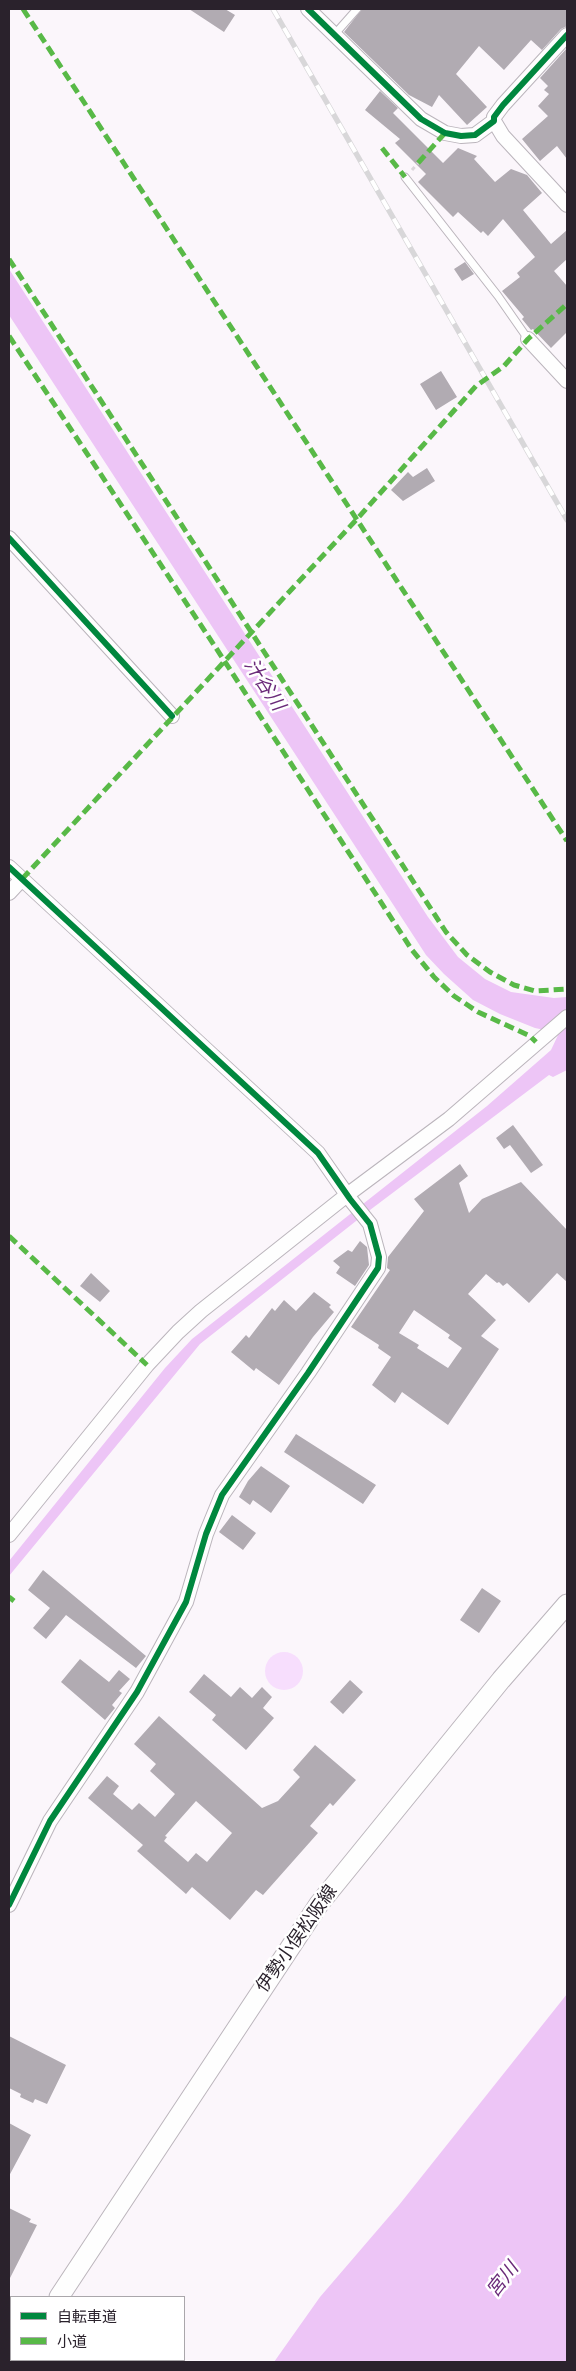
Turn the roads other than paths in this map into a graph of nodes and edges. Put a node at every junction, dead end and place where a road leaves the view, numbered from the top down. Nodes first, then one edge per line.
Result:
1 (308, 9) edge
2 (357, 9) edge
3 (334, 35) junction
4 (567, 35) edge
5 (494, 121) junction
6 (404, 178) dead end
7 (567, 205) edge
8 (528, 339) joint
9 (567, 381) edge
10 (9, 538) edge
11 (172, 716) dead end
12 (9, 867) edge
13 (22, 879) junction
14 (9, 893) edge
15 (567, 1017) edge
16 (348, 1197) junction
17 (9, 1535) edge
18 (567, 1604) edge
19 (9, 1905) edge
20 (60, 2296) edge

1 - 3 street
2 - 3 lane
3 - 5 street
4 - 5 street
5 - 7 street
6 - 8 lane
8 - 9 street
10 - 11 street
12 - 13 street
13 - 14 street
13 - 16 street
15 - 16 street
16 - 17 street
16 - 19 street
18 - 20 main road, 伊勢小俣松阪線

